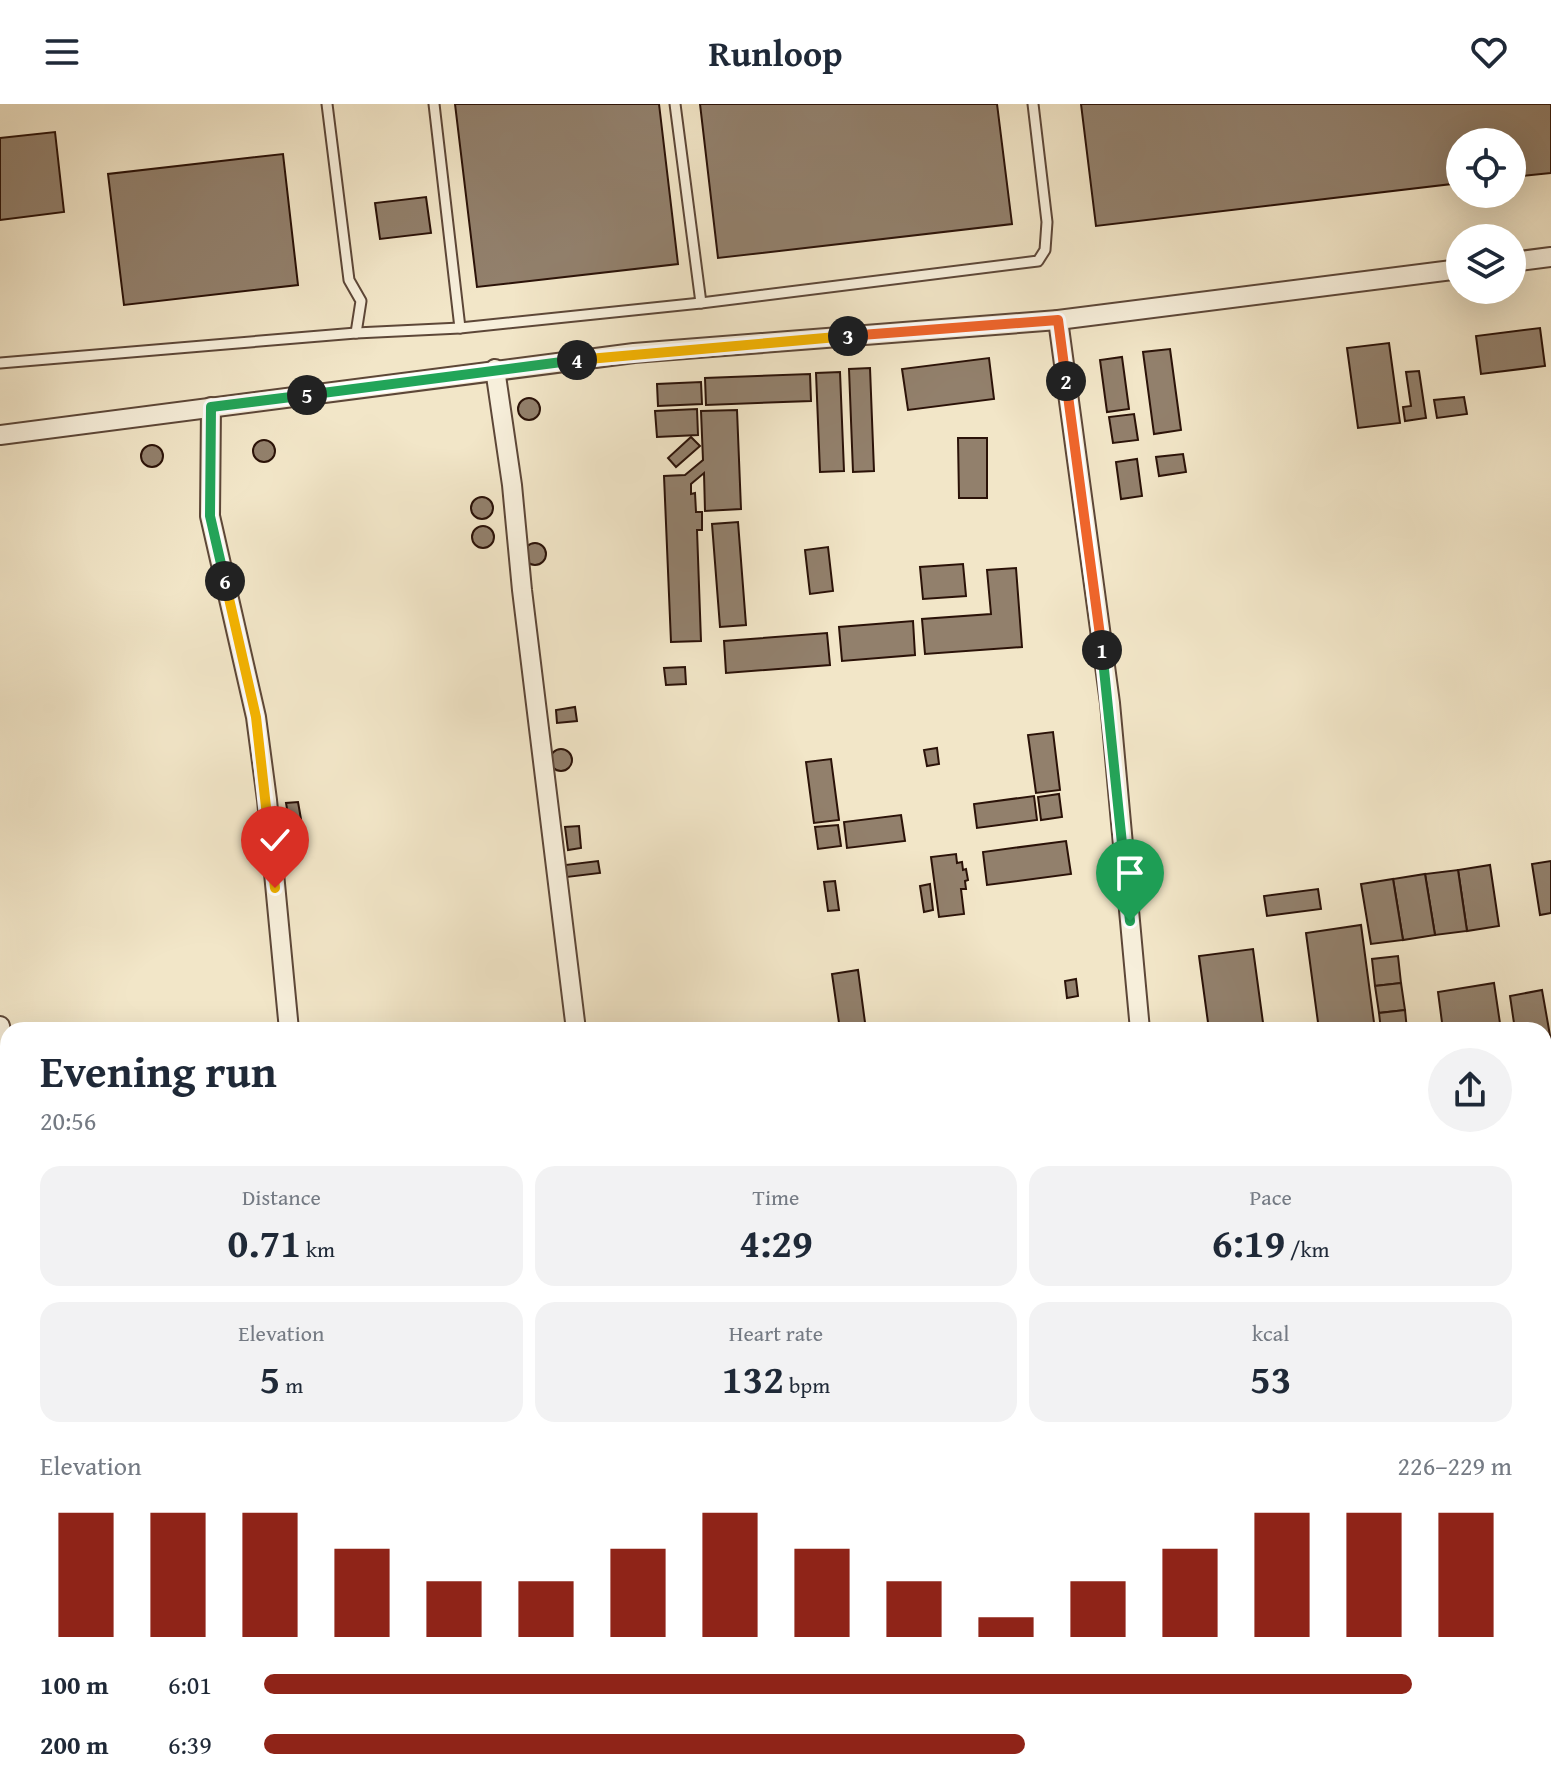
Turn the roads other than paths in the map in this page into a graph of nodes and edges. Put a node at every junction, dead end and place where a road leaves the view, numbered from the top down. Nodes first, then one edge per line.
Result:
1 (327, 104) edge
2 (434, 104) edge
3 (675, 104) edge
4 (1033, 104) edge
5 (1551, 257) edge
6 (1526, 260) edge
7 (1446, 271) edge
8 (701, 303) junction
9 (1058, 320) junction
10 (460, 328) junction
11 (356, 333) junction
12 (0, 363) edge
13 (495, 369) junction
14 (211, 407) junction
15 (0, 435) edge
16 (288, 1022) edge
17 (575, 1022) edge
18 (1139, 1022) edge

1 - 11 lane
2 - 10 lane
3 - 8 lane
4 - 8 lane
5 - 6 street
7 - 9 street
8 - 10 lane
9 - 13 street
9 - 18 street
10 - 11 lane
11 - 12 lane
13 - 14 street
13 - 17 street
14 - 15 street
14 - 16 street

